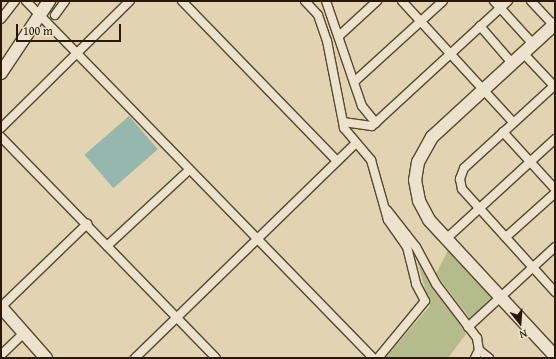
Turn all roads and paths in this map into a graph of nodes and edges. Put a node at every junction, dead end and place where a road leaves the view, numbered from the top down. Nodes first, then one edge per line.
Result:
1 (15, 1) edge
2 (26, 1) edge
3 (49, 1) edge
4 (65, 1) edge
5 (130, 1) edge
6 (182, 1) edge
7 (306, 1) edge
8 (326, 1) edge
9 (377, 1) edge
10 (402, 1) edge
11 (443, 1) edge
12 (494, 1) edge
13 (508, 1) edge
14 (531, 1) edge
15 (501, 8) junction
16 (55, 15) dead end
17 (39, 16) junction
18 (1, 19) edge
19 (421, 22) junction
20 (554, 25) edge
21 (480, 26) junction
22 (340, 36) junction
23 (533, 44) junction
24 (524, 53) junction
25 (77, 54) junction
26 (450, 54) junction
27 (512, 63) junction
28 (1, 74) edge
29 (354, 82) junction
30 (555, 86) edge
31 (483, 90) junction
32 (343, 122) junction
33 (513, 122) junction
34 (376, 123) junction
35 (1, 128) edge
36 (503, 132) junction
37 (1, 136) edge
38 (555, 139) edge
39 (356, 143) junction
40 (337, 161) junction
41 (530, 162) junction
42 (189, 170) junction
43 (555, 189) edge
44 (555, 193) edge
45 (479, 208) junction
46 (386, 209) junction
47 (87, 224) junction
48 (506, 237) junction
49 (446, 238) junction
50 (256, 239) junction
51 (107, 246) junction
52 (555, 247) edge
53 (533, 267) junction
54 (555, 292) edge
55 (499, 297) junction
56 (1, 307) edge
57 (176, 317) junction
58 (468, 327) junction
59 (24, 333) junction
60 (477, 354) edge
61 (1, 355) edge
62 (555, 356) edge
63 (46, 358) edge
64 (135, 358) edge
65 (216, 358) edge
66 (373, 358) edge
67 (378, 358) edge
68 (489, 358) edge

1 - 18 street
2 - 17 street
3 - 17 street
4 - 16 street
5 - 25 street
6 - 40 street
7 - 32 street
8 - 22 street
9 - 22 street
10 - 19 street
11 - 19 street
12 - 15 street
13 - 15 street
14 - 20 street
15 - 21 street
15 - 23 street
17 - 25 street
17 - 28 street
19 - 26 street
19 - 29 street
20 - 23 street
21 - 26 street
21 - 27 street
22 - 29 street
23 - 24 street
24 - 27 street
24 - 30 street
25 - 35 street
25 - 42 street
26 - 31 street
26 - 34 street
27 - 31 street
29 - 34 street
30 - 33 street
31 - 33 street
31 - 49 street
32 - 34 street
32 - 39 street
33 - 36 street
36 - 41 street
36 - 45 street
37 - 47 street
38 - 41 street
39 - 40 street
39 - 46 street
40 - 50 street
41 - 43 street
41 - 45 street
42 - 50 street
42 - 51 street
44 - 48 street
45 - 48 street
45 - 49 street
46 - 58 street
46 - 67 street
47 - 51 street
47 - 56 street
48 - 53 street
49 - 55 street
50 - 57 street
50 - 66 street
51 - 57 street
52 - 53 street
53 - 54 street
53 - 55 street
55 - 58 street
55 - 62 street
56 - 59 street
57 - 64 street
57 - 65 street
58 - 60 street
59 - 61 street
59 - 63 street
60 - 68 street

